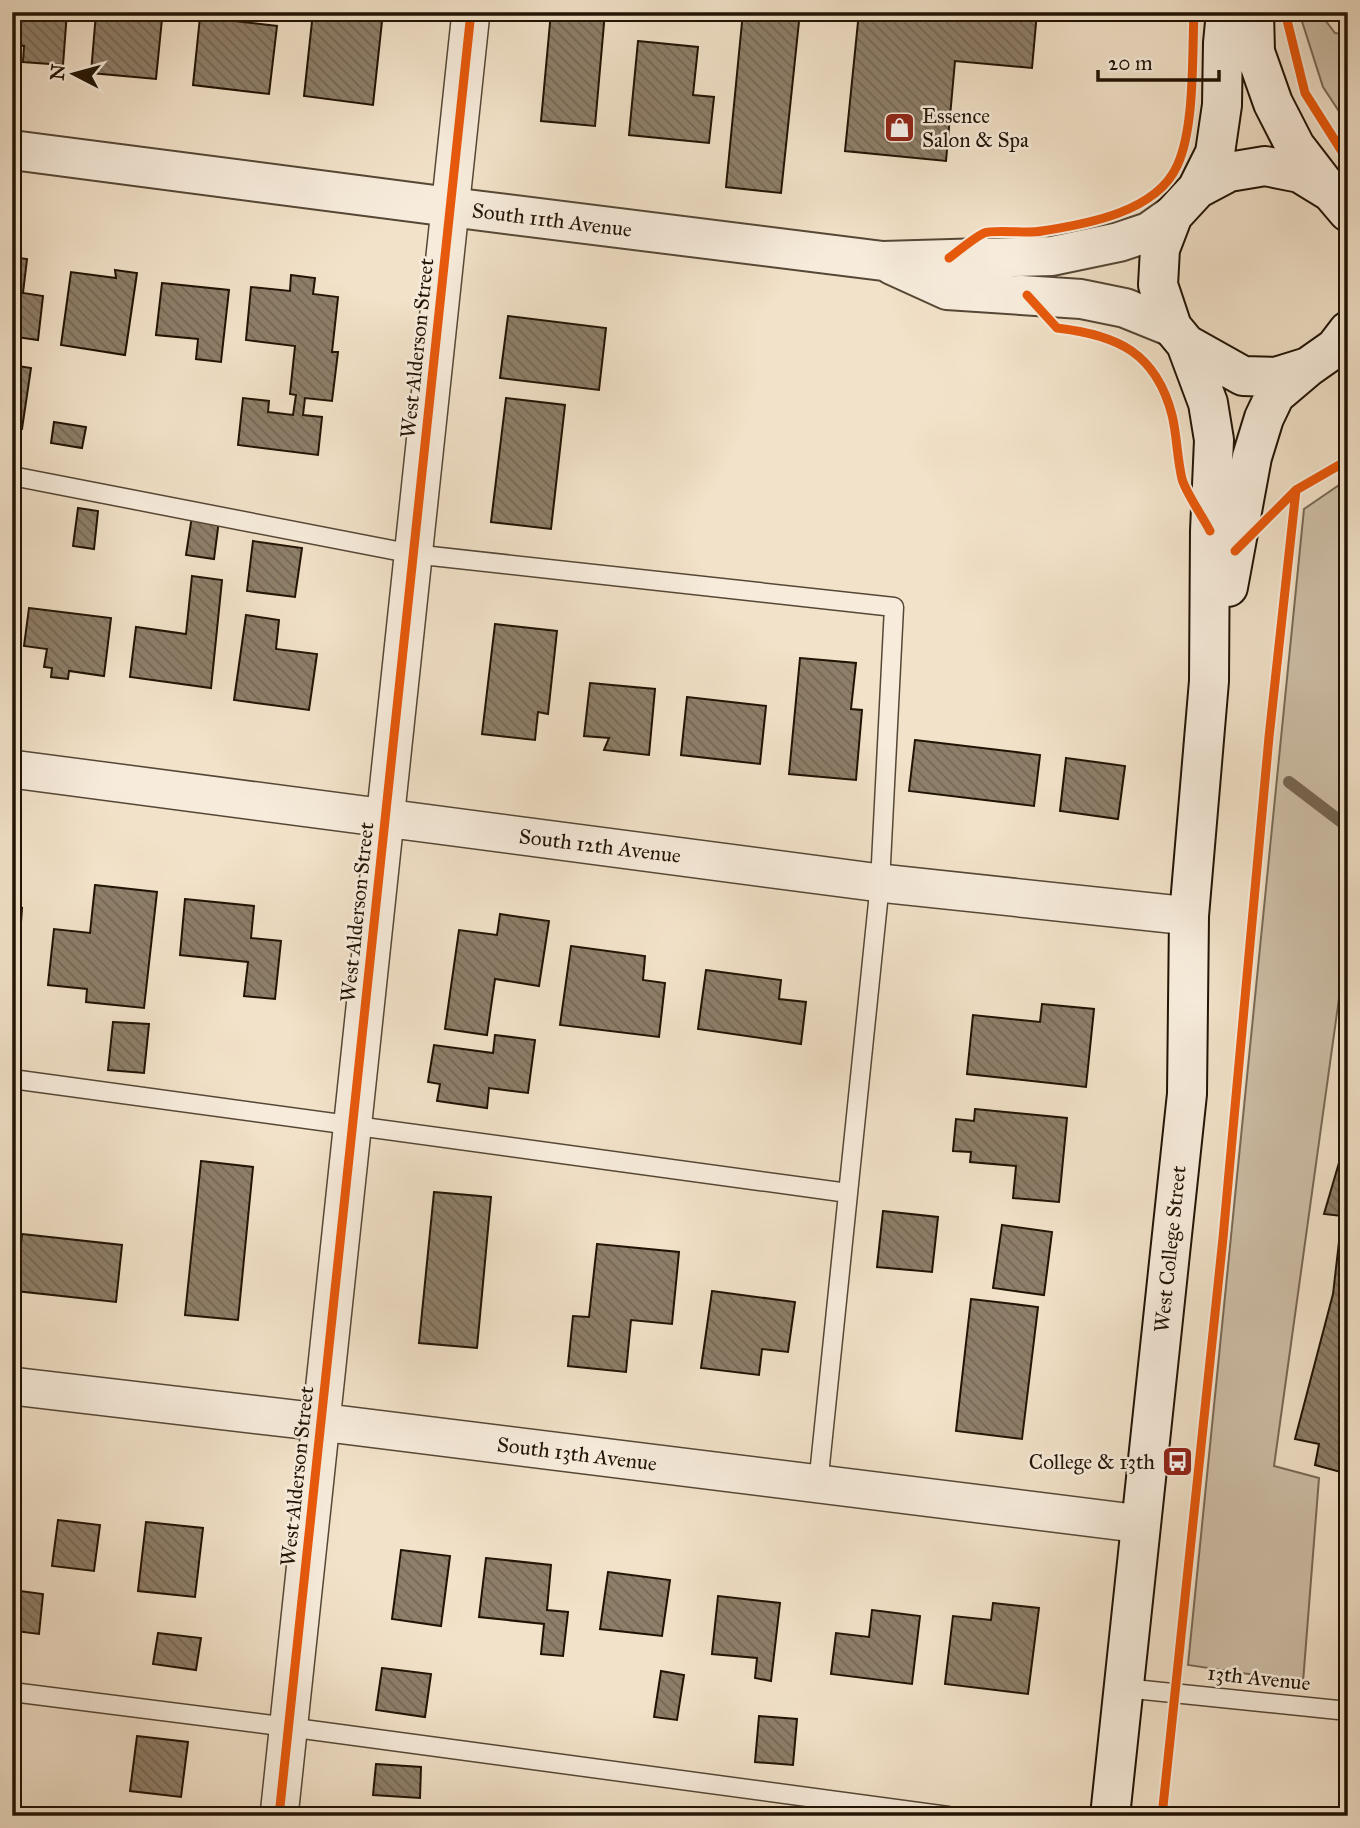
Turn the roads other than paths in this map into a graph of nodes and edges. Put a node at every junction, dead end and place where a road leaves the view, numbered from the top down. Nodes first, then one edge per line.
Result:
1 (471, 12) edge
2 (1226, 12) edge
3 (1254, 12) edge
4 (12, 150) edge
5 (1185, 202) junction
6 (1339, 202) edge
7 (450, 207) junction
8 (883, 261) junction
9 (1179, 336) junction
10 (1335, 349) edge
11 (12, 476) edge
12 (413, 554) junction
13 (1209, 681) junction
14 (12, 769) edge
15 (385, 818) junction
16 (880, 883) junction
17 (1189, 916) junction
18 (12, 1079) edge
19 (352, 1126) junction
20 (848, 1193) junction
21 (12, 1386) edge
22 (320, 1422) junction
23 (818, 1485) junction
24 (1142, 1524) junction
25 (1124, 1688) junction
26 (12, 1692) edge
27 (1348, 1711) edge
28 (288, 1727) junction
29 (279, 1816) edge
30 (948, 1816) edge
31 (1110, 1816) edge

1 - 7 street, West Alderson Street
2 - 5 main road
3 - 6 main road
4 - 7 main road, South 11th Avenue
5 - 6 main road, South 11th Avenue
5 - 8 main road, South 11th Avenue
5 - 9 main road, West College Street
7 - 8 main road, South 11th Avenue
7 - 12 street, West Alderson Street
8 - 9 main road, South 11th Avenue
9 - 10 main road, South 11th Avenue
9 - 13 main road, West College Street
10 - 13 main road, West College Street
11 - 12 lane
12 - 15 street, West Alderson Street
12 - 16 lane
13 - 17 main road, West College Street
14 - 15 street, South 12th Avenue
15 - 16 street, South 12th Avenue
15 - 19 street, West Alderson Street
16 - 17 street, South 12th Avenue
16 - 20 lane
17 - 24 main road, West College Street
18 - 19 lane
19 - 20 lane
19 - 22 street, West Alderson Street
20 - 23 lane
21 - 22 street, South 13th Avenue
22 - 23 street, South 13th Avenue
22 - 28 street, West Alderson Street
23 - 24 street, South 13th Avenue
24 - 25 main road, West College Street
25 - 27 lane, 13th Avenue
25 - 31 main road, West College Street
26 - 28 lane
28 - 29 street, West Alderson Street
28 - 30 lane

